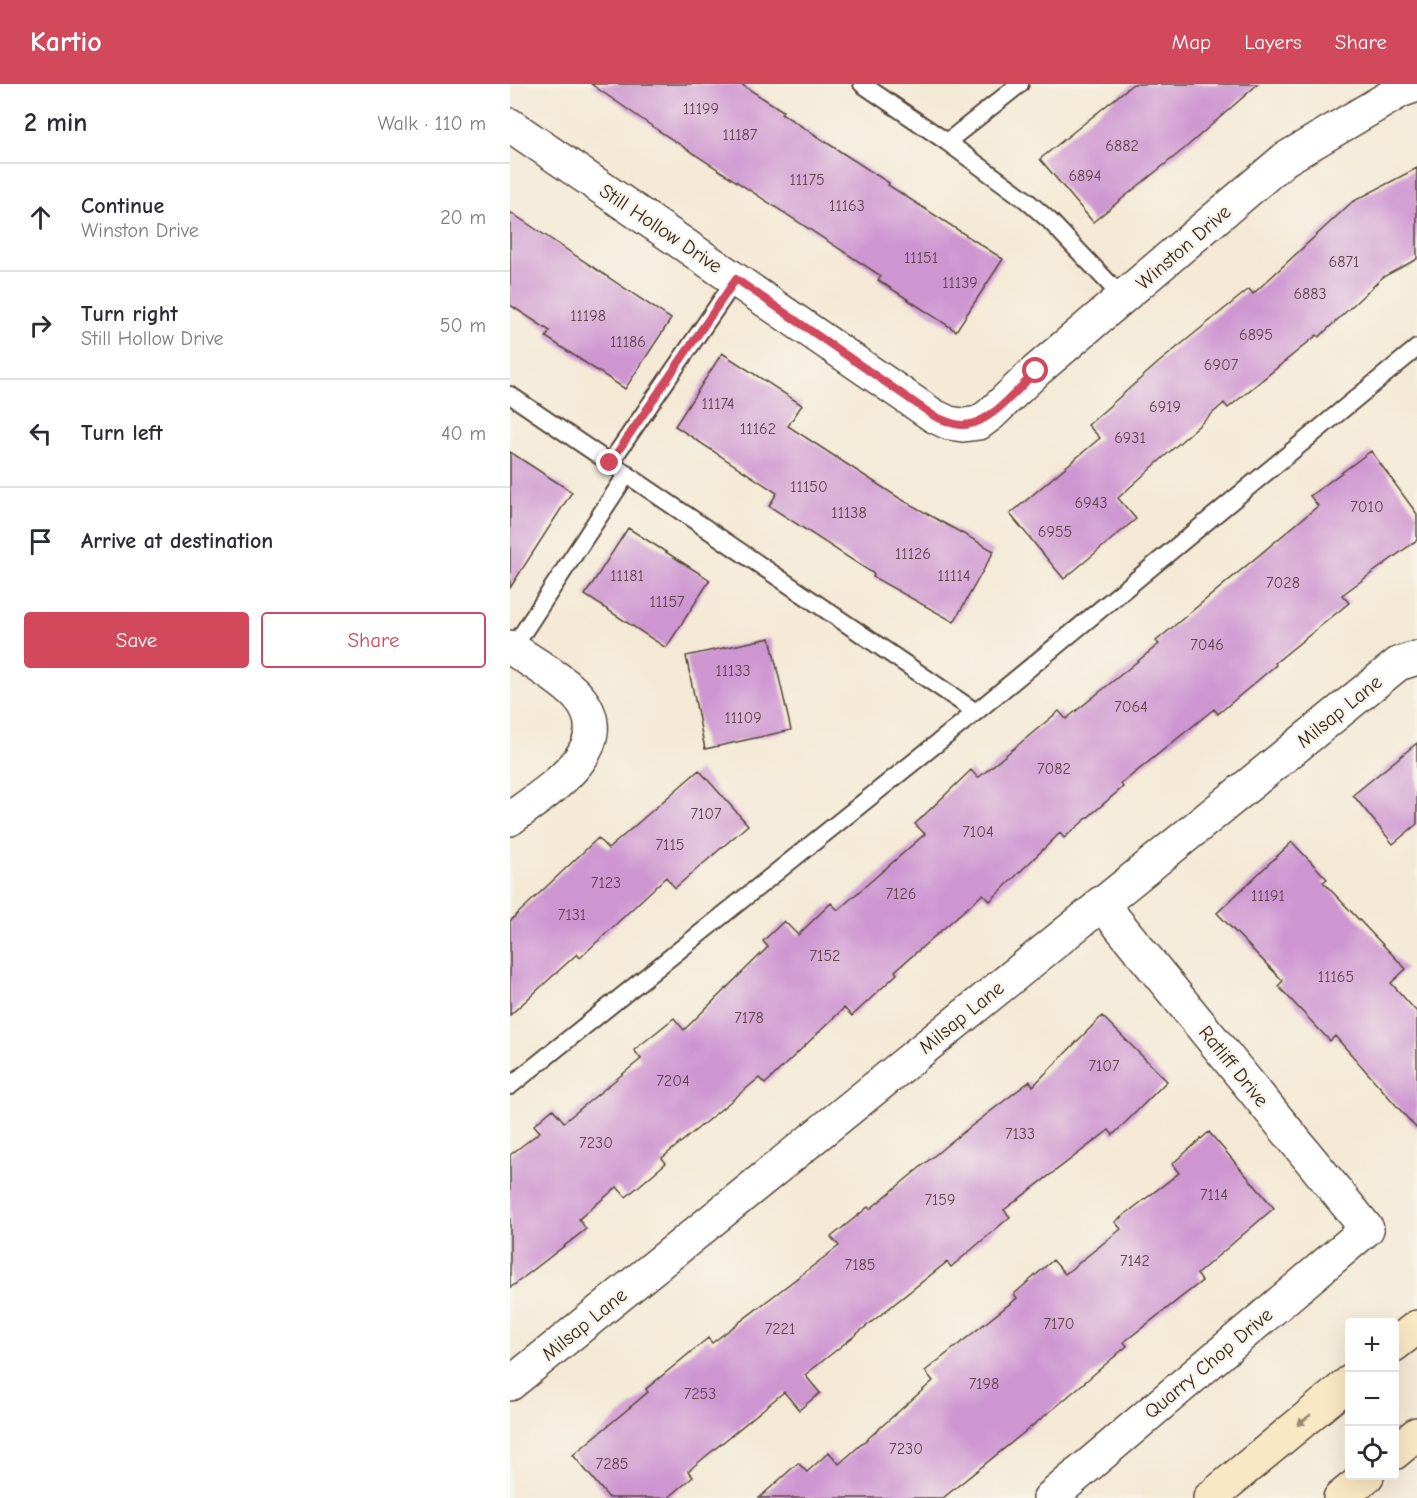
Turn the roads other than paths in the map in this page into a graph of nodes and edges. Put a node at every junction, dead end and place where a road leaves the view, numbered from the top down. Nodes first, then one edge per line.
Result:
1 (862, 84) edge
2 (1020, 84) edge
3 (1417, 85) edge
4 (510, 125) edge
5 (947, 142) junction
6 (736, 279) junction
7 (1123, 298) junction
8 (1417, 348) edge
9 (510, 395) edge
10 (963, 426) joint
11 (610, 463) junction
12 (627, 474) junction
13 (511, 647) edge
14 (1417, 658) edge
15 (976, 712) junction
16 (510, 819) edge
17 (1101, 903) junction
18 (510, 1086) edge
19 (1367, 1229) joint
20 (1417, 1327) edge
21 (1399, 1343) edge
22 (510, 1384) edge
23 (1345, 1386) edge
24 (1417, 1434) edge
25 (1399, 1450) edge
26 (1362, 1480) edge
27 (1050, 1498) edge
28 (1210, 1498) edge
29 (1340, 1498) edge

1 - 5 lane
2 - 5 lane
3 - 7 street, Winston Drive
4 - 6 street, Still Hollow Drive
5 - 7 lane
6 - 10 street, Still Hollow Drive
6 - 11 lane
7 - 10 street, Winston Drive
8 - 15 lane
9 - 11 lane
11 - 12 lane
12 - 13 lane
12 - 15 lane
13 - 16 street
14 - 17 street, Milsap Lane
15 - 18 lane
17 - 19 street, Ratliff Drive
17 - 22 street, Milsap Lane
19 - 27 street, Quarry Chop Drive
20 - 21 main road
23 -> 28 main road
24 - 25 main road
26 - 29 main road

